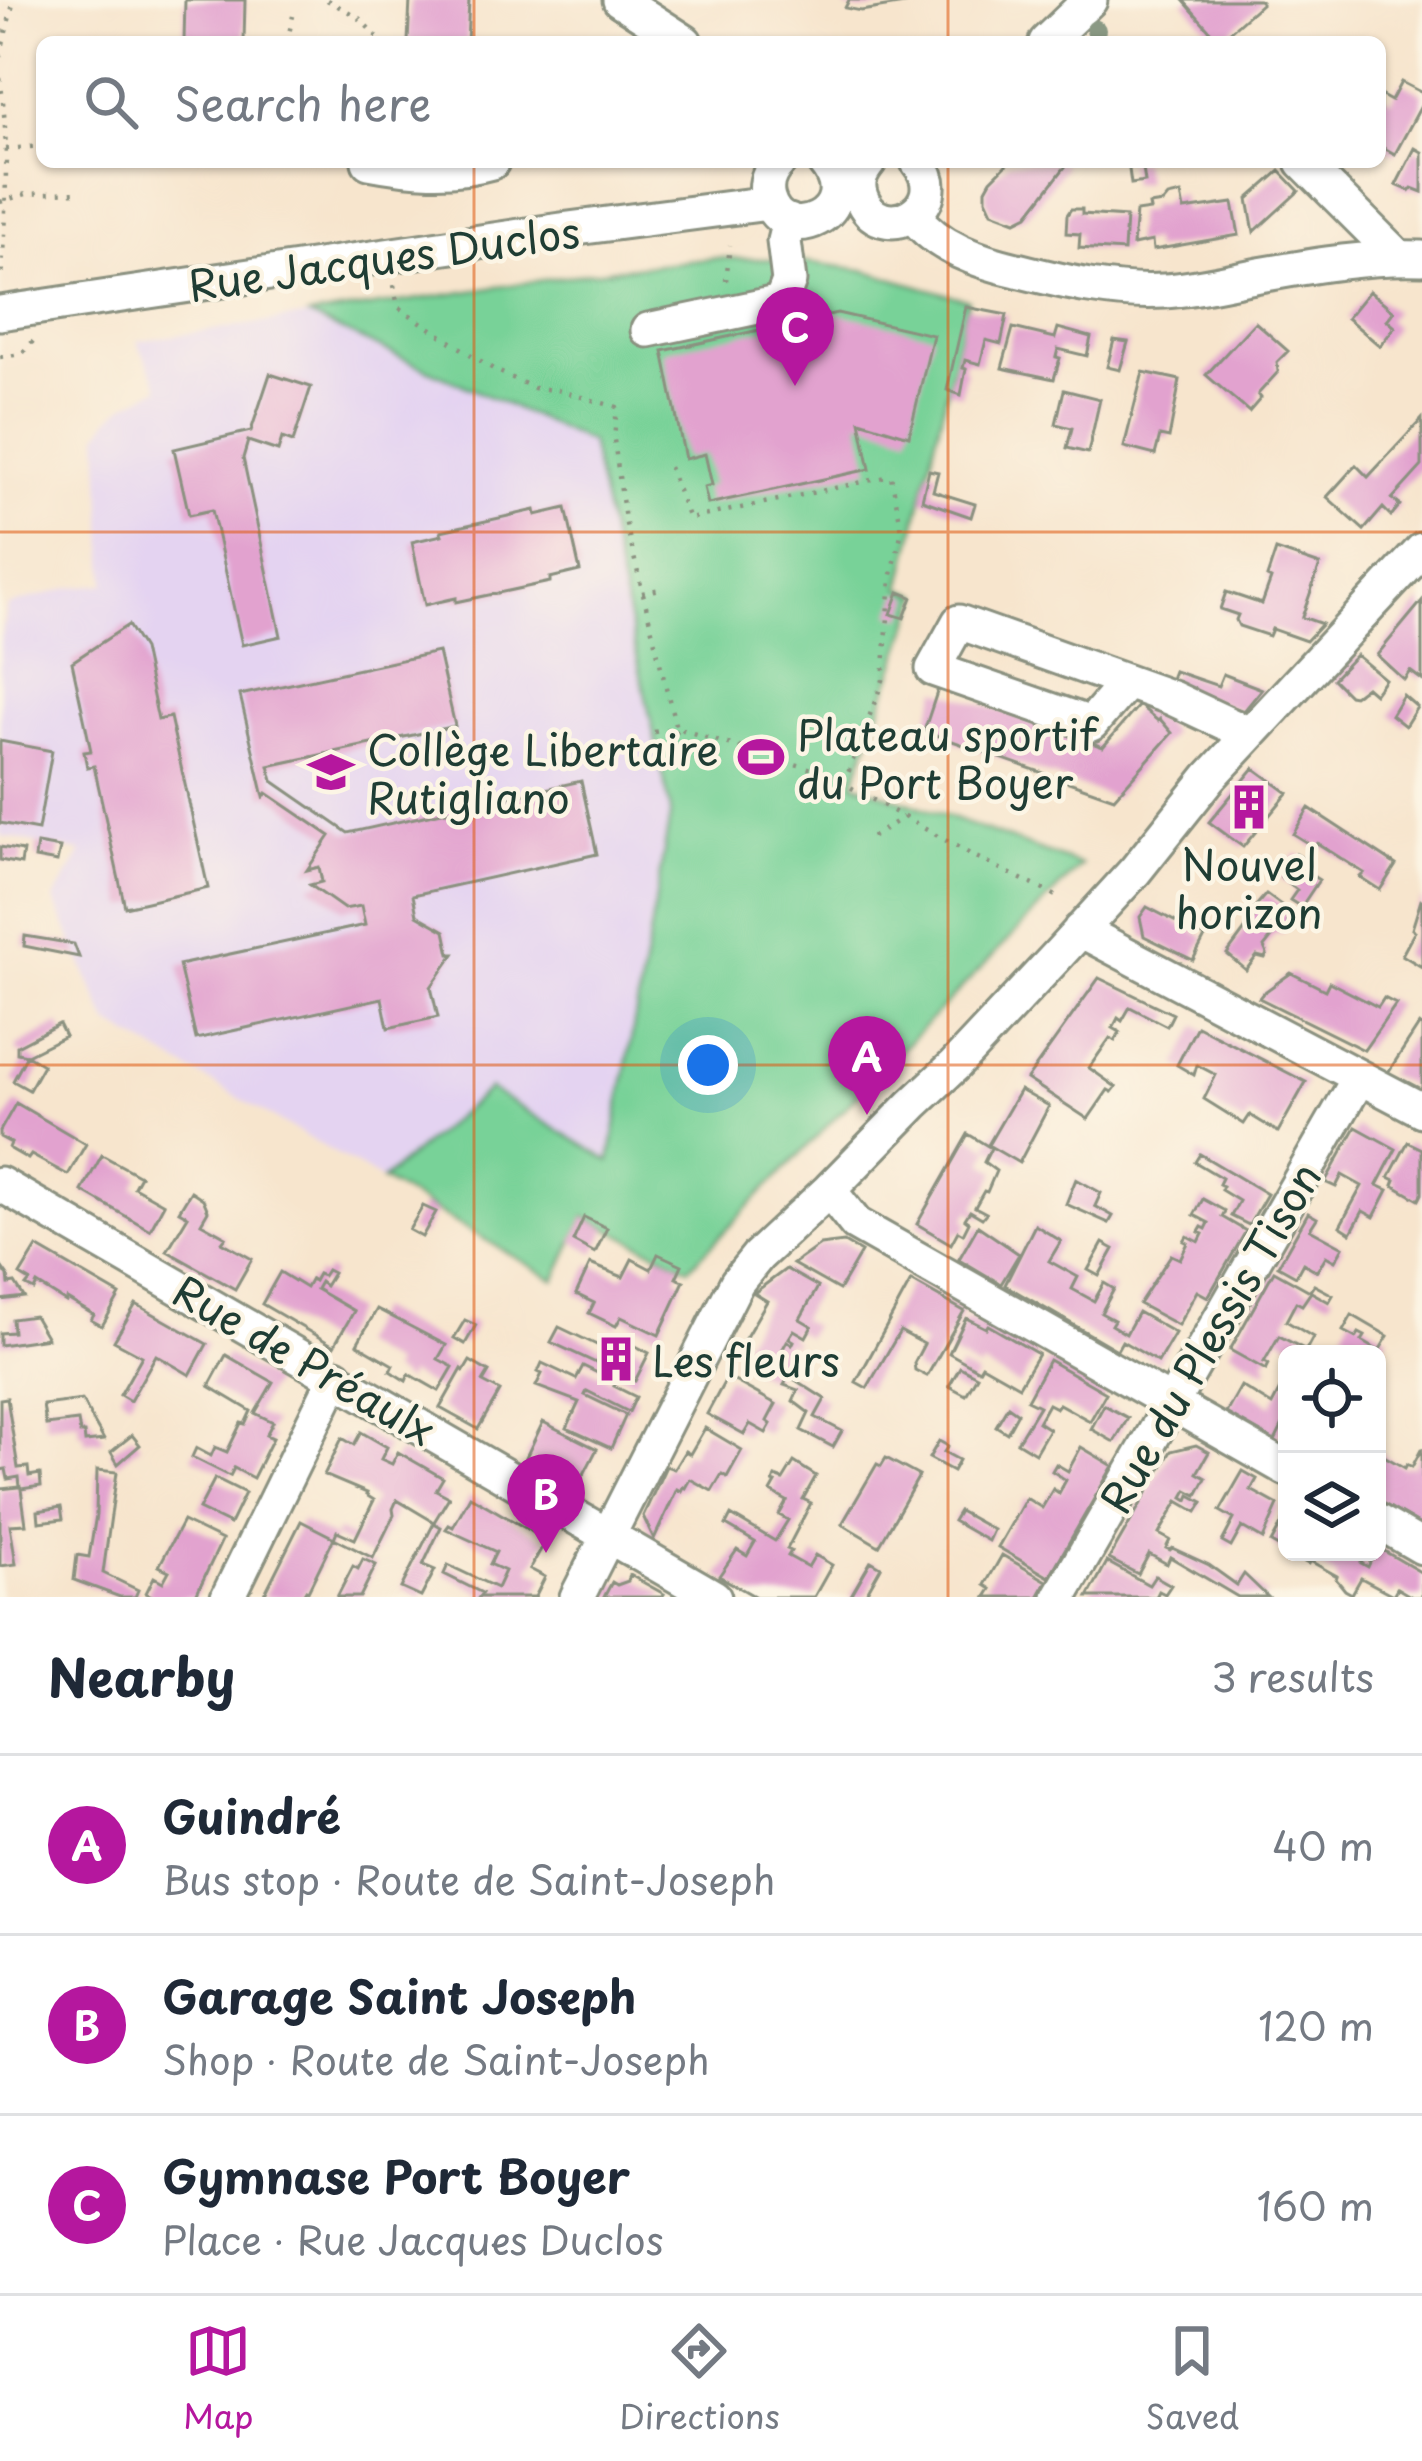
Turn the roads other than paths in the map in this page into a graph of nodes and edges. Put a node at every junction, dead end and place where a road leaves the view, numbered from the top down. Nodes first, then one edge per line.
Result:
1 (620, 0) edge
2 (1090, 0) edge
3 (676, 36) edge
4 (1052, 36) edge
5 (408, 168) edge
6 (461, 168) edge
7 (775, 168) edge
8 (828, 168) edge
9 (865, 168) edge
10 (922, 168) edge
11 (1310, 168) edge
12 (868, 210) junction
13 (779, 212) junction
14 (826, 213) junction
15 (913, 215) junction
16 (1410, 258) edge
17 (0, 313) edge
18 (648, 330) dead end
19 (1422, 550) edge
20 (1127, 682) junction
21 (1249, 734) junction
22 (1080, 930) junction
23 (1359, 1078) junction
24 (1422, 1110) edge
25 (0, 1184) edge
26 (829, 1190) junction
27 (336, 1376) junction
28 (1172, 1403) junction
29 (1278, 1464) edge
30 (1386, 1526) edge
31 (608, 1534) junction
32 (1422, 1547) edge
33 (228, 1597) edge
34 (578, 1597) edge
35 (714, 1597) edge
36 (1060, 1597) edge

1 - 3 street
2 - 4 street
5 - 6 street
7 - 13 street
8 - 14 street
9 - 12 street
10 - 15 street
11 - 16 street
12 - 14 street, Rue Jacques Duclos
12 - 15 street, Rue Jacques Duclos
13 - 14 street, Rue Jacques Duclos
13 - 17 street, Rue Jacques Duclos
13 - 18 street
15 - 16 street
19 - 21 street
20 - 20 street
20 - 21 street
21 - 22 street
22 - 23 street
22 - 26 street
23 - 24 street
23 - 28 street, Rue du Plessis Tison
25 - 27 street, Rue de Préaulx
26 - 28 street
26 - 31 street
27 - 31 street, Rue de Préaulx
27 - 33 street
28 - 29 street
28 - 36 street, Rue du Plessis Tison
30 - 32 street
31 - 34 street
31 - 35 street, Rue de Préaulx

